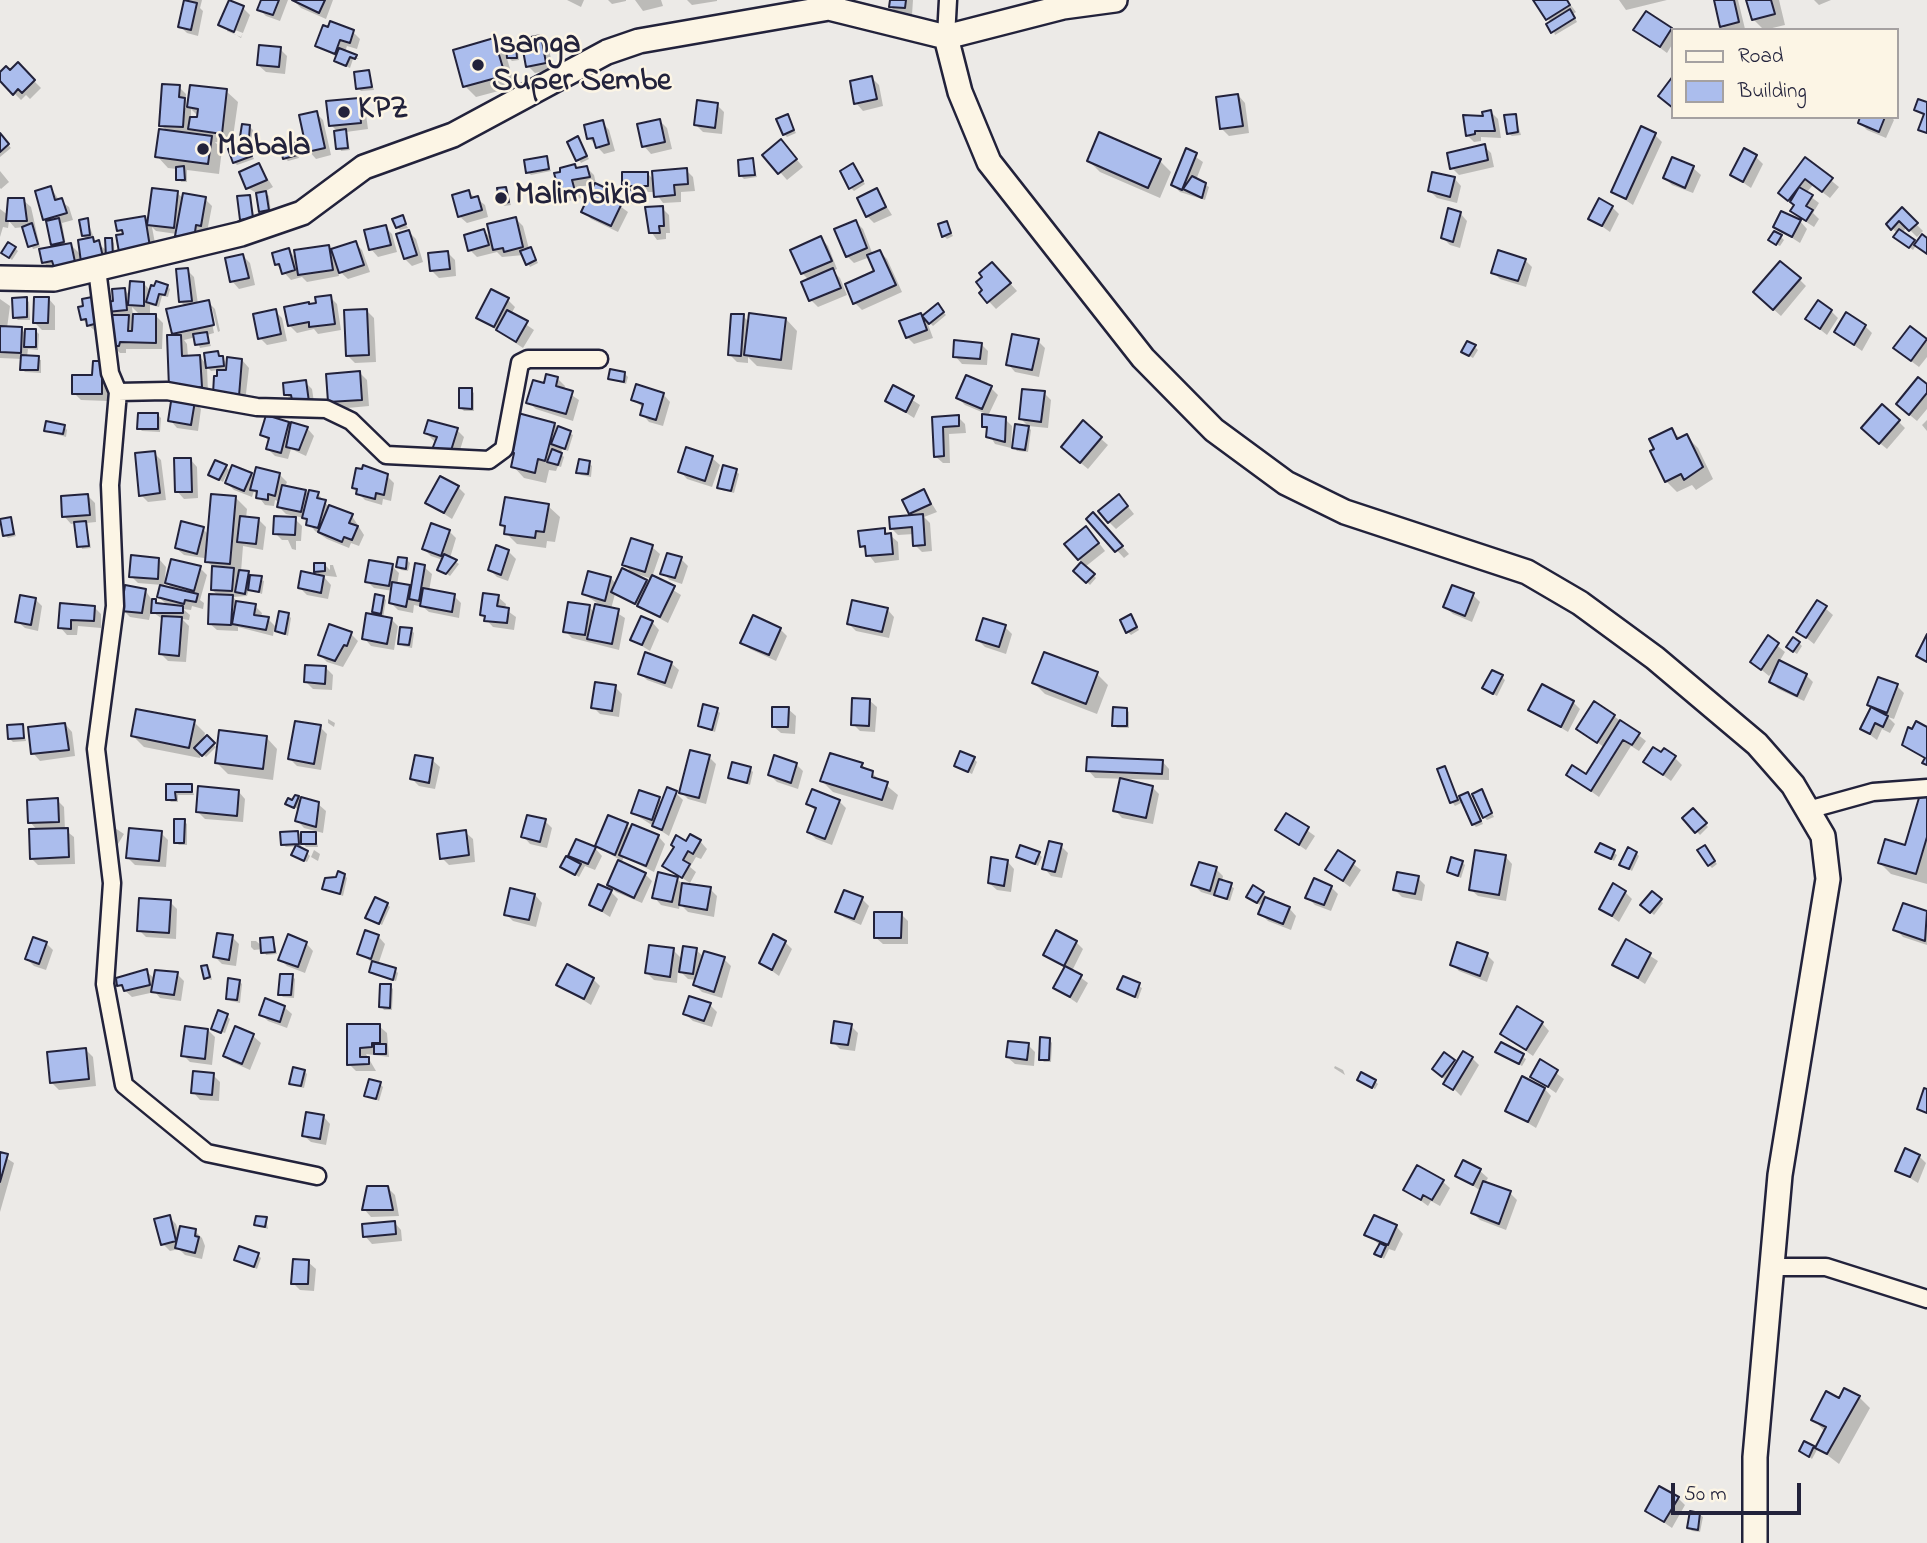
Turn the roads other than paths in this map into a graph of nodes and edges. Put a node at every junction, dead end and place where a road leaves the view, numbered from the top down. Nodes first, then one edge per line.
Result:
1 (948, 0) edge
2 (1115, 0) edge
3 (946, 37) junction
4 (97, 269) junction
5 (0, 278) edge
6 (599, 359) dead end
7 (118, 392) junction
8 (1927, 788) edge
9 (1808, 810) junction
10 (317, 1176) dead end
11 (1771, 1267) junction
12 (1927, 1299) edge
13 (1755, 1543) edge

1 - 3 street
2 - 3 street
3 - 4 street
3 - 9 street
4 - 5 street
4 - 7 street
6 - 7 street
7 - 10 street
8 - 9 street
9 - 11 street
11 - 12 street
11 - 13 street

